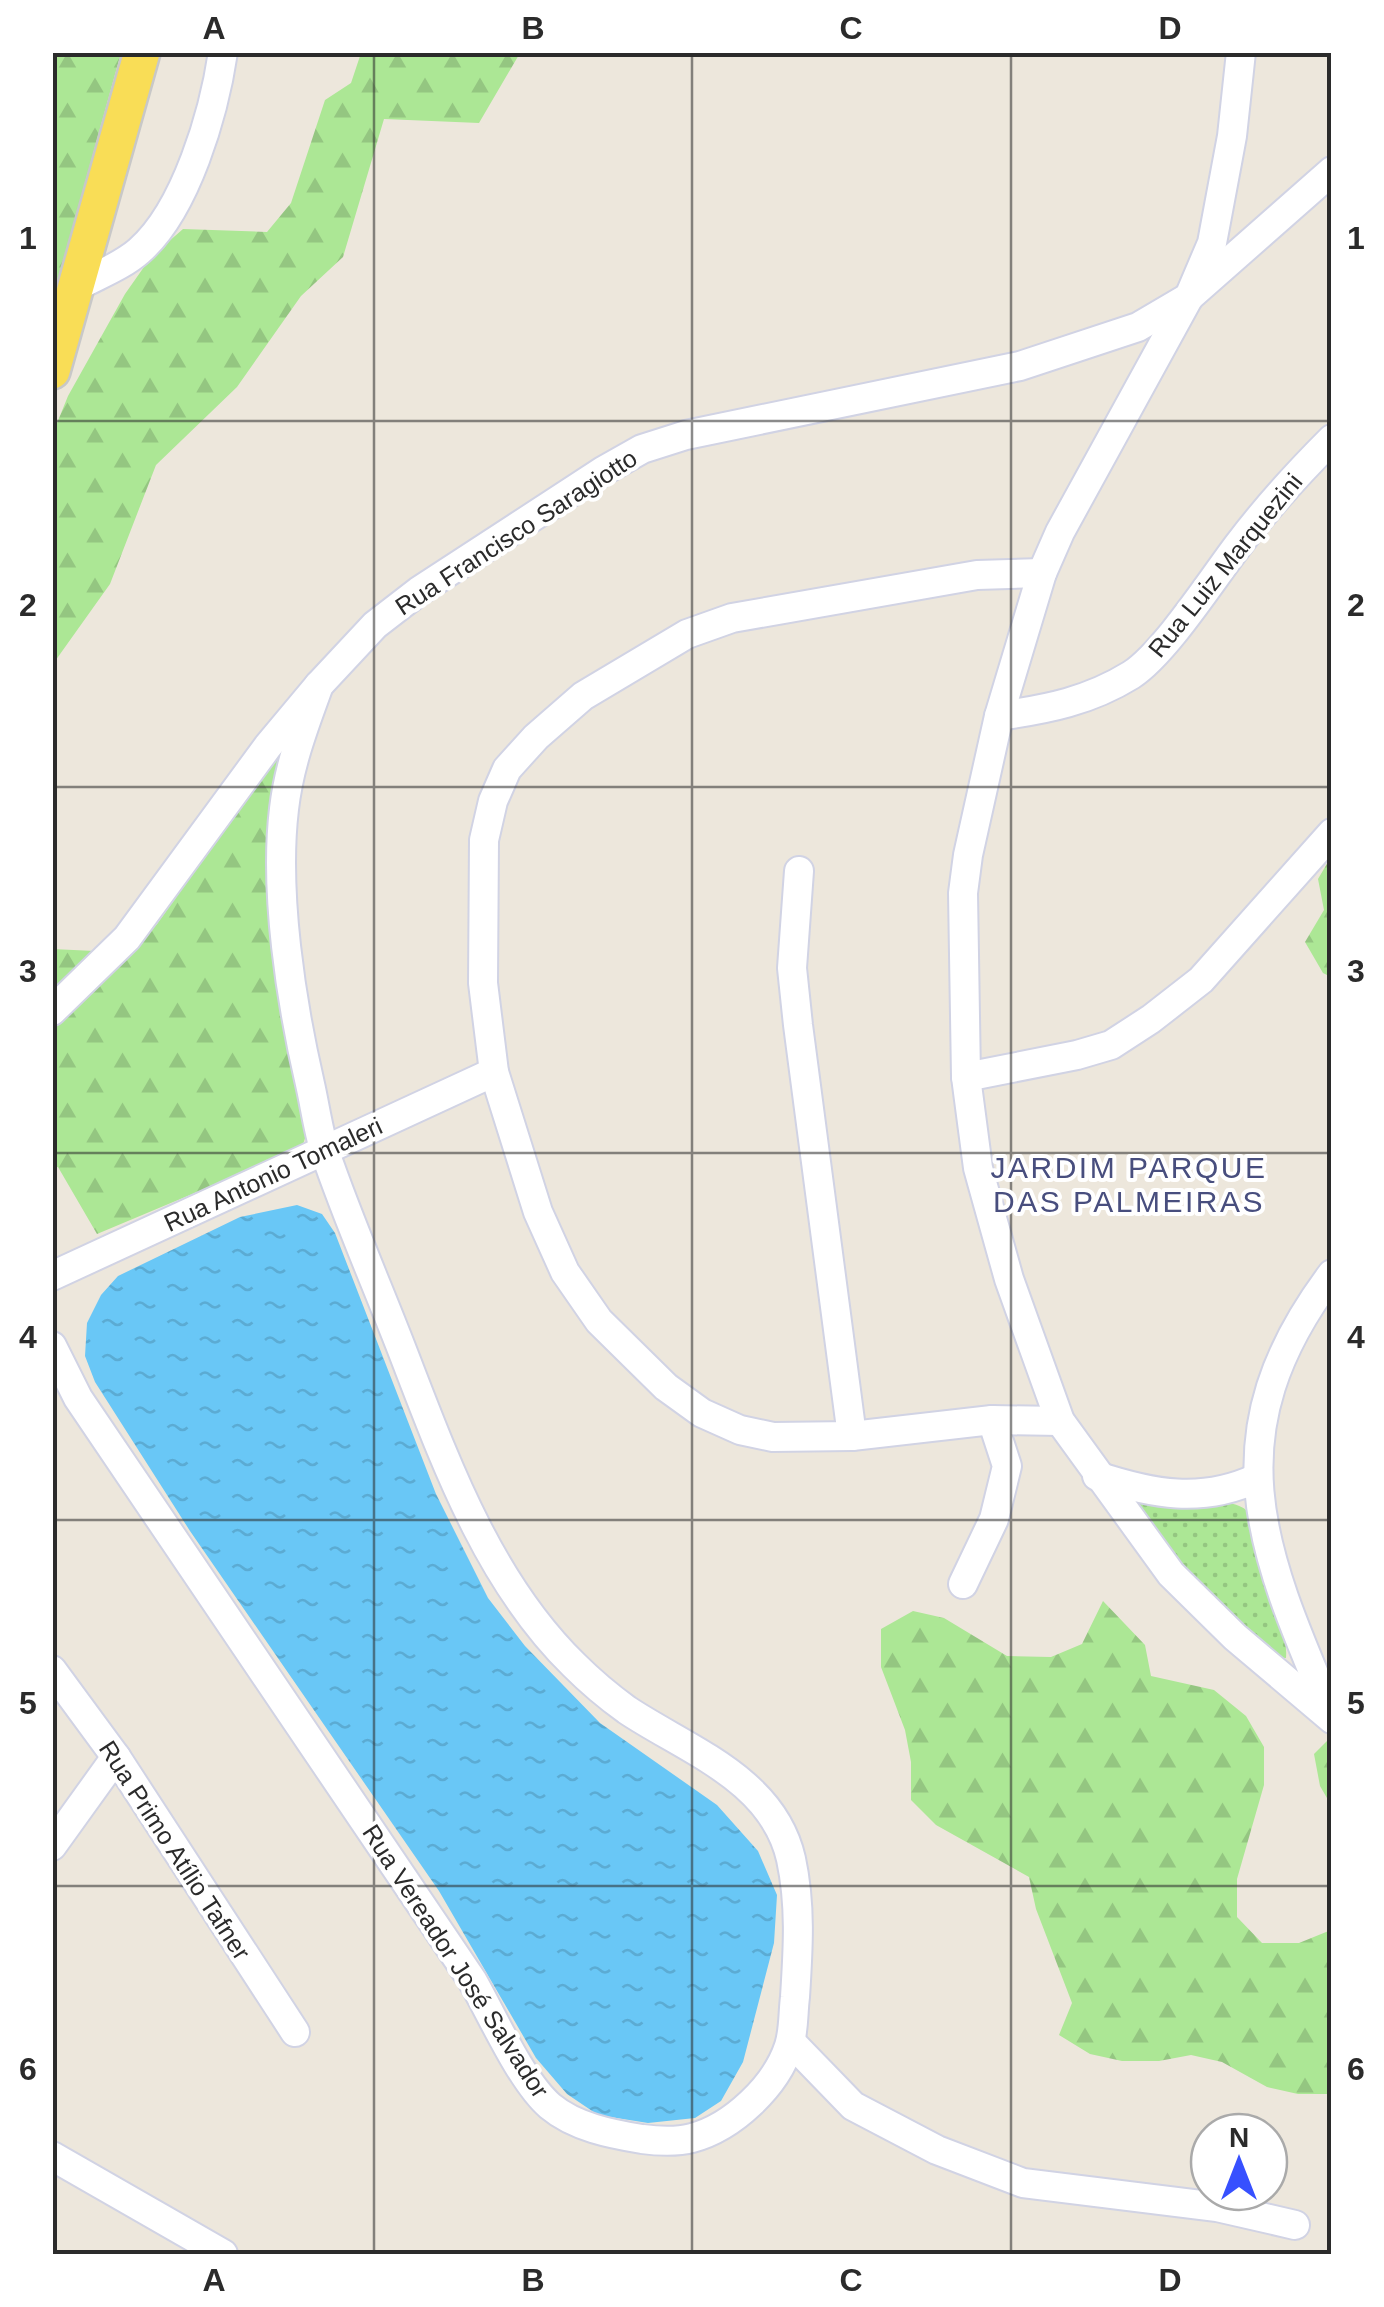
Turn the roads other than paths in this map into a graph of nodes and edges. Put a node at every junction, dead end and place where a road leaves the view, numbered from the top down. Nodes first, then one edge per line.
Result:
1 (142, 52) edge
2 (223, 52) edge
3 (1240, 52) edge
4 (1332, 171) edge
5 (78, 286) junction
6 (1188, 297) junction
7 (52, 372) edge
8 (1332, 440) edge
9 (1042, 573) junction
10 (319, 685) junction
11 (999, 716) junction
12 (1332, 833) edge
13 (799, 871) dead end
14 (52, 1011) edge
15 (494, 1072) junction
16 (966, 1076) junction
17 (324, 1149) junction
18 (1332, 1274) edge
19 (52, 1276) edge
20 (52, 1346) edge
21 (992, 1420) junction
22 (1060, 1422) junction
23 (852, 1436) junction
24 (1096, 1476) junction
25 (1257, 1478) junction
26 (963, 1584) dead end
27 (52, 1670) edge
28 (1332, 1717) edge
29 (116, 1757) junction
30 (52, 1846) edge
31 (294, 2032) dead end
32 (791, 2042) junction
33 (52, 2156) edge
34 (1294, 2225) dead end
35 (223, 2254) edge

1 - 5 main road
2 - 5 street
3 - 6 street
4 - 6 street
5 - 7 main road
6 - 9 street
6 - 10 street, Rua Francisco Saragiotto
8 - 11 street, Rua Luiz Marquezini
9 - 11 street
9 - 15 street
10 - 14 street, Rua Francisco Saragiotto
10 - 17 street, Rua Vereador José Salvador
11 - 16 street
12 - 16 street
13 - 23 street
15 - 17 street, Rua Antonio Tomaleri
15 - 23 street
16 - 22 street
17 - 19 street, Rua Antonio Tomaleri
17 - 32 street, Rua Vereador José Salvador
18 - 25 street
20 - 32 street, Rua Vereador José Salvador
21 - 22 street
21 - 23 street
21 - 26 street
22 - 24 street
24 - 25 street
24 - 28 street
25 - 28 street
27 - 29 street, Rua Primo Atílio Tafner
29 - 30 street
29 - 31 street, Rua Primo Atílio Tafner
32 - 34 street
33 - 35 street

